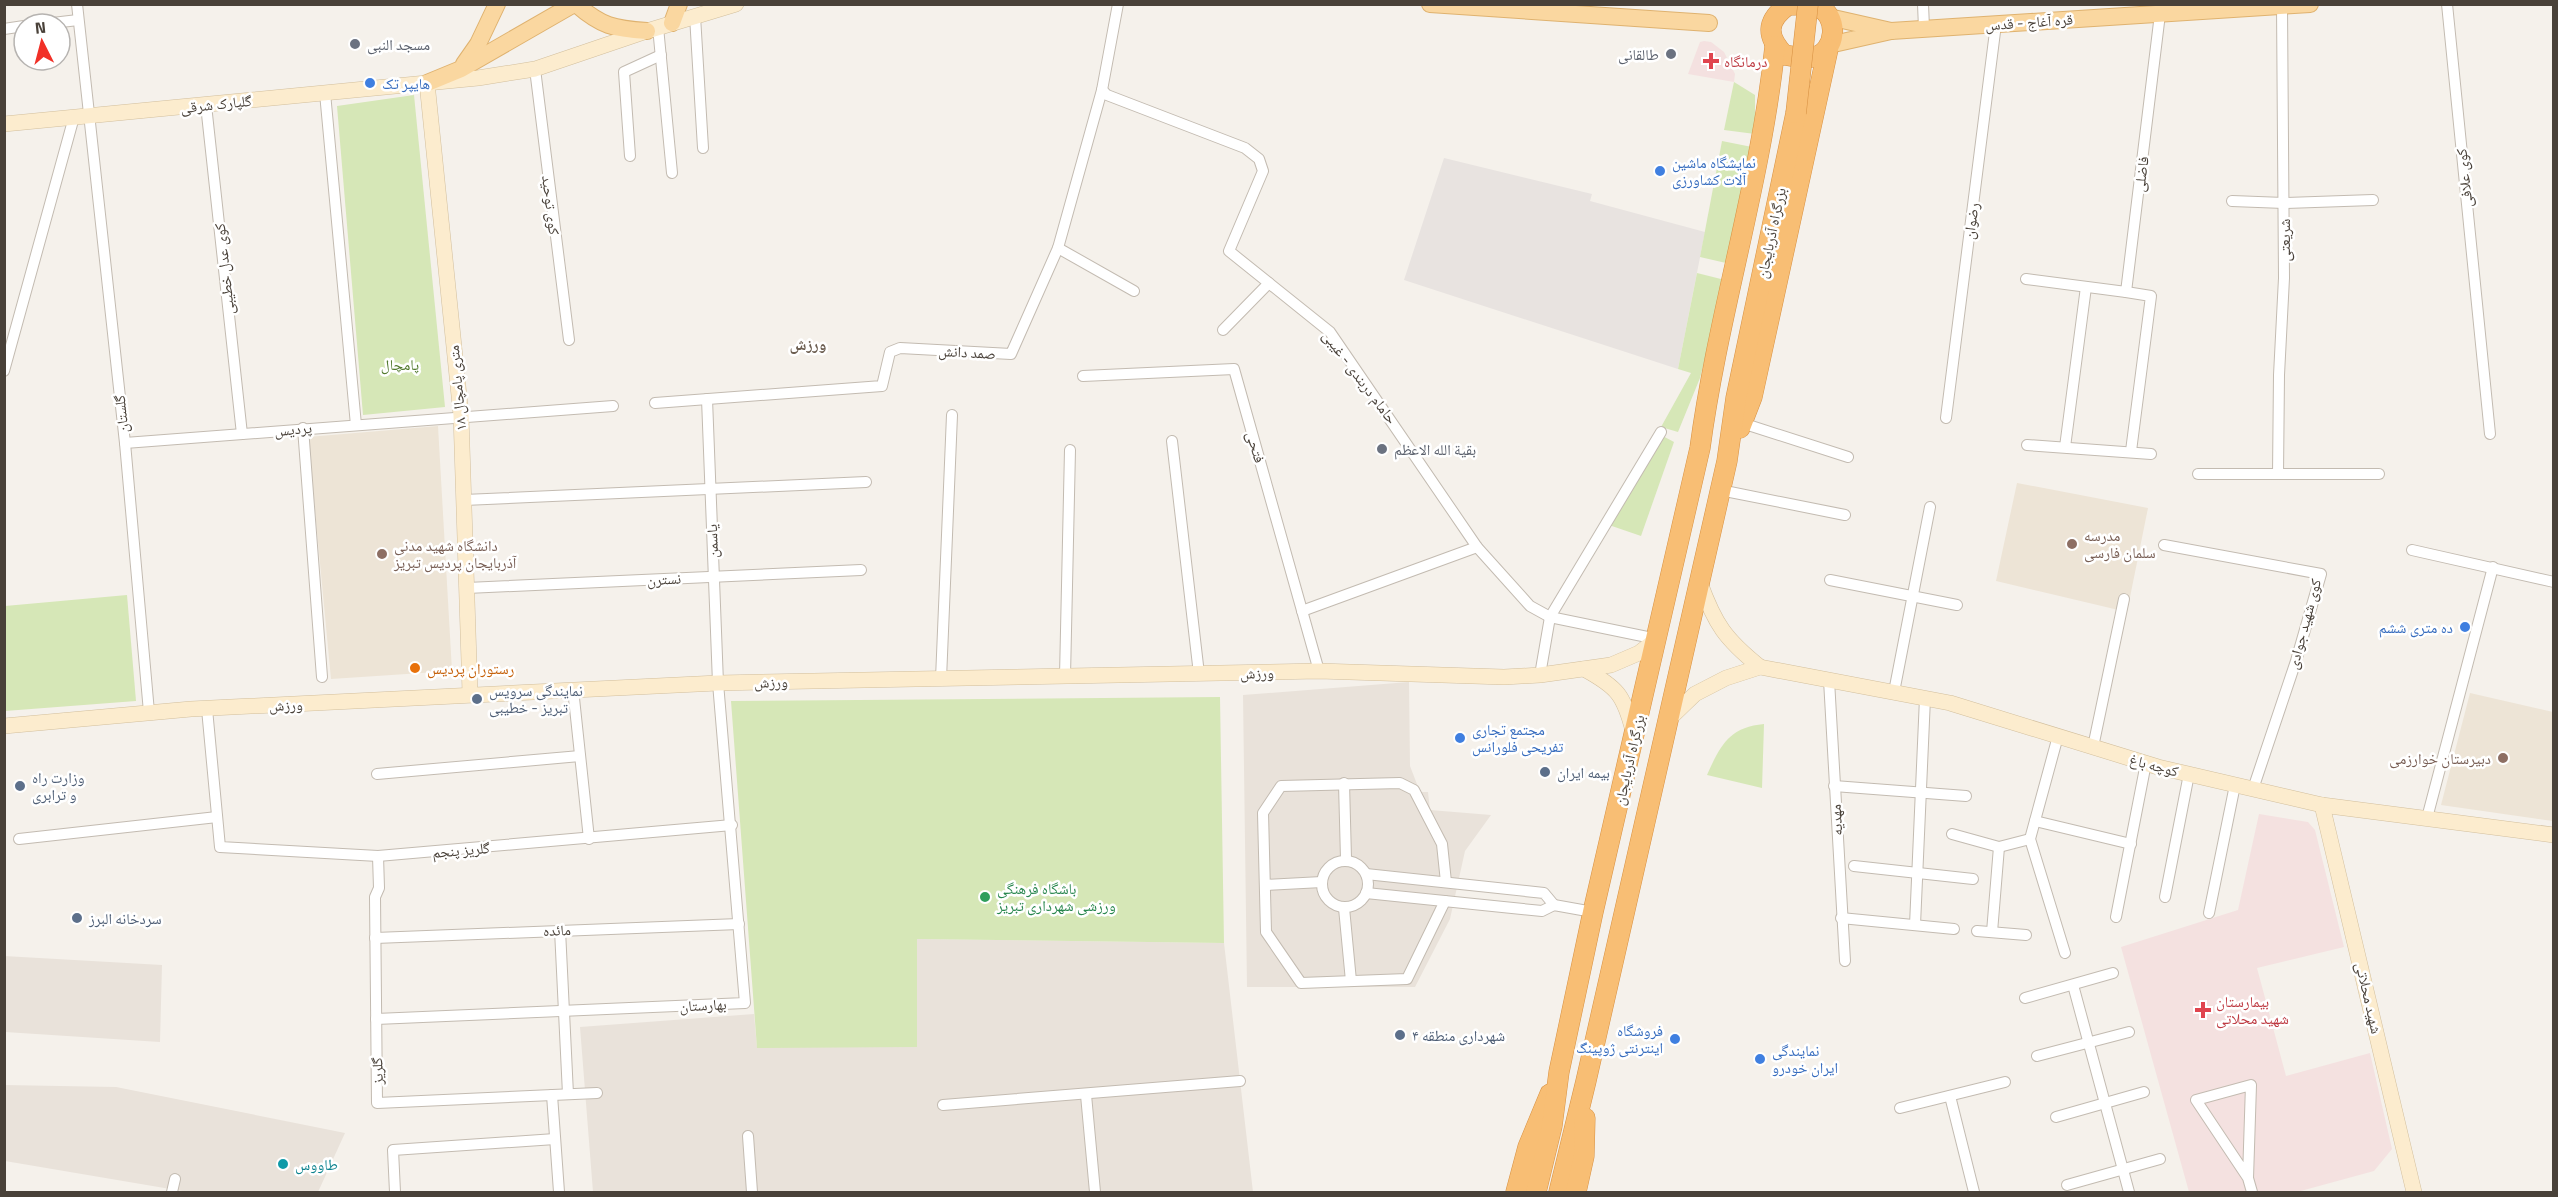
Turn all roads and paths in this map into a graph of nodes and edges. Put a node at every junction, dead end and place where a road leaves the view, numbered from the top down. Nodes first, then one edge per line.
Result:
1 (76, 4) edge
2 (497, 4) edge
3 (575, 4) edge
4 (679, 4) edge
5 (736, 4) edge
6 (1118, 4) edge
7 (1430, 4) edge
8 (1796, 4) edge
9 (1808, 4) edge
10 (1923, 4) edge
11 (2310, 4) edge
12 (2447, 4) edge
13 (2282, 6) junction
14 (1776, 9) edge
15 (2168, 10) edge
16 (1828, 12) edge
17 (695, 16) junction
18 (78, 20) junction
19 (72, 21) edge
20 (1709, 23) dead end
21 (1996, 24) junction
22 (659, 27) junction
23 (1924, 28) junction
24 (1891, 31) junction
25 (1775, 46) junction
26 (1828, 47) junction
27 (661, 55) junction
28 (461, 69) junction
29 (535, 69) junction
30 (427, 83) junction
31 (1102, 90) junction
32 (325, 93) junction
33 (206, 105) junction
34 (1791, 111) junction
35 (81, 117) junction
36 (4, 124) edge
37 (703, 147) dead end
38 (630, 156) dead end
39 (672, 173) dead end
40 (2373, 200) dead end
41 (2232, 201) dead end
42 (2284, 203) junction
43 (1058, 248) junction
44 (2026, 279) dead end
45 (1269, 283) junction
46 (2086, 286) junction
47 (1134, 291) dead end
48 (2126, 292) junction
49 (1223, 330) dead end
50 (569, 340) dead end
51 (4, 371) edge
52 (1083, 376) dead end
53 (707, 399) junction
54 (655, 403) dead end
55 (613, 406) dead end
56 (461, 415) junction
57 (952, 415) dead end
58 (1946, 418) dead end
59 (1742, 423) junction
60 (356, 425) junction
61 (303, 428) junction
62 (1660, 432) dead end
63 (242, 434) junction
64 (2490, 434) dead end
65 (1172, 441) dead end
66 (124, 443) junction
67 (2027, 445) dead end
68 (2065, 447) junction
69 (1070, 450) dead end
70 (2131, 451) junction
71 (2151, 454) dead end
72 (1848, 457) dead end
73 (1727, 461) junction
74 (2198, 474) dead end
75 (2278, 474) junction
76 (2379, 474) dead end
77 (866, 483) dead end
78 (710, 489) junction
79 (1720, 490) junction
80 (464, 500) junction
81 (1930, 507) dead end
82 (1845, 515) dead end
83 (2164, 545) dead end
84 (1477, 546) junction
85 (2412, 550) dead end
86 (2493, 567) junction
87 (861, 570) dead end
88 (714, 576) junction
89 (1830, 580) dead end
90 (2553, 582) edge
91 (1700, 583) junction
92 (466, 588) junction
93 (1912, 596) junction
94 (2124, 599) dead end
95 (1957, 605) dead end
96 (1302, 611) junction
97 (1550, 617) junction
98 (1657, 639) junction
99 (1760, 666) junction
100 (1584, 669) junction
101 (1319, 671) junction
102 (1199, 674) junction
103 (1540, 675) junction
104 (1065, 676) junction
105 (322, 677) dead end
106 (941, 679) junction
107 (1829, 680) junction
108 (718, 683) junction
109 (573, 689) junction
110 (1894, 692) junction
111 (470, 693) junction
112 (1925, 698) junction
113 (207, 709) junction
114 (149, 712) junction
115 (1668, 720) junction
116 (4, 726) edge
117 (1634, 736) junction
118 (2058, 736) junction
119 (2093, 747) junction
120 (580, 756) junction
121 (2146, 763) junction
122 (377, 774) dead end
123 (2189, 774) junction
124 (1344, 783) junction
125 (2235, 785) junction
126 (1834, 786) junction
127 (2253, 789) junction
128 (1921, 792) junction
129 (1966, 796) dead end
130 (2322, 805) junction
131 (217, 818) junction
132 (2427, 818) junction
133 (2035, 821) junction
134 (732, 825) junction
135 (1952, 834) dead end
136 (2553, 835) edge
137 (19, 839) dead end
138 (589, 839) junction
139 (2030, 839) junction
140 (2131, 844) junction
141 (1999, 847) junction
142 (378, 856) junction
143 (1346, 859) junction
144 (1854, 866) dead end
145 (1917, 873) junction
146 (1366, 874) junction
147 (1973, 879) dead end
148 (1322, 882) junction
149 (1446, 882) junction
150 (1265, 885) junction
151 (1366, 893) junction
152 (2164, 897) dead end
153 (1445, 901) junction
154 (1554, 904) junction
155 (1344, 908) junction
156 (1593, 912) junction
157 (2209, 914) dead end
158 (2116, 917) dead end
159 (1841, 918) junction
160 (739, 924) junction
161 (1915, 925) junction
162 (1954, 929) dead end
163 (560, 930) junction
164 (1977, 931) dead end
165 (1992, 932) junction
166 (2026, 935) dead end
167 (375, 938) junction
168 (2065, 953) dead end
169 (1845, 961) dead end
170 (2113, 973) dead end
171 (1350, 981) junction
172 (2073, 985) junction
173 (2025, 998) dead end
174 (564, 1011) junction
175 (376, 1019) junction
176 (2129, 1032) dead end
177 (2089, 1043) junction
178 (2037, 1056) dead end
179 (1559, 1072) junction
180 (1586, 1081) junction
181 (1240, 1082) dead end
182 (2005, 1082) dead end
183 (2144, 1092) dead end
184 (597, 1093) dead end
185 (568, 1094) junction
186 (552, 1095) junction
187 (1086, 1095) junction
188 (1950, 1096) junction
189 (2105, 1103) junction
190 (943, 1105) dead end
191 (1900, 1108) dead end
192 (2056, 1117) dead end
193 (748, 1136) dead end
194 (555, 1138) junction
195 (2160, 1159) dead end
196 (2123, 1171) junction
197 (2248, 1178) junction
198 (175, 1179) dead end
199 (2067, 1185) dead end
200 (172, 1192) edge
201 (395, 1192) edge
202 (559, 1192) edge
203 (752, 1192) edge
204 (1095, 1192) edge
205 (1516, 1192) edge
206 (1536, 1192) edge
207 (1558, 1192) edge
208 (1576, 1192) edge
209 (1974, 1192) edge
210 (2129, 1192) edge
211 (2252, 1192) edge
212 (2414, 1192) edge

1 - 18 street, گلستان
2 - 28 main road
3 - 22 main road
3 - 28 main road
4 - 22 main road
5 - 17 main road, گلپارک شرقی
6 - 31 street, صمد دانش
7 - 20 main road
8 - 34 highway, بزرگراه آذربایجان
9 - 34 highway, بزرگراه آذربایجان, bridge
10 - 23 street
11 - 13 main road, قره آغاج - قدس
12 - 64 street, کوی علافی
13 - 15 main road, قره آغاج - قدس
13 - 42 street, شریعتی
14 - 16 highway
14 - 25 highway
15 - 21 main road, قره آغاج - قدس
15 - 48 street, فاضلی
16 - 24 main road
16 - 26 highway
17 - 22 main road, گلپارک شرقی
17 - 37 street
18 - 19 street
18 - 35 street, گلستان
21 - 23 main road, قره آغاج - قدس
21 - 58 street, رضوان
22 - 27 street
22 - 29 main road, گلپارک شرقی
23 - 24 main road, قره آغاج - قدس
24 - 26 main road
25 - 26 highway
25 - 34 highway, بزرگراه آذربایجان
26 - 34 highway, بزرگراه آذربایجان
27 - 38 street
27 - 39 street
28 - 30 main road
29 - 30 main road, گلپارک شرقی
29 - 50 street, کوی توحید
30 - 32 main road, گلپارک شرقی
30 - 56 main road, ۱۸ متری پامچال
31 - 43 street, صمد دانش
31 - 45 street, حامام دربندی - غیبی
32 - 33 main road, گلپارک شرقی
32 - 60 street
33 - 35 main road, گلپارک شرقی
33 - 63 street, کوی عدل خطیبی
34 - 59 highway, بزرگراه آذربایجان
34 - 73 highway, بزرگراه آذربایجان
34 - 98 highway, بزرگراه آذربایجان
35 - 36 main road, گلپارک شرقی
35 - 51 street
35 - 66 street, گلستان
40 - 42 street
41 - 42 street
42 - 75 street, شریعتی
43 - 47 street
43 - 53 street, صمد دانش
44 - 46 street
45 - 49 street
45 - 84 street, حامام دربندی - غیبی
46 - 48 street
46 - 68 street
48 - 70 street
52 - 96 street, فتحی
53 - 54 street, صمد دانش
53 - 78 street, یاسمن
55 - 56 street, پردیس
56 - 60 street, پردیس
56 - 80 main road, ۱۸ متری پامچال
57 - 106 street
59 - 72 street
59 - 73 highway, بزرگراه آذربایجان
60 - 61 street, پردیس
61 - 63 street, پردیس
61 - 105 street
62 - 97 street
63 - 66 street, پردیس
65 - 102 street
66 - 114 street, گلستان
67 - 68 street
68 - 70 street
69 - 104 street
70 - 71 street
73 - 79 highway, بزرگراه آذربایجان
74 - 75 street
75 - 76 street
77 - 78 street
78 - 80 street
78 - 88 street, یاسمن
79 - 82 street
79 - 91 highway, بزرگراه آذربایجان
80 - 92 main road, ۱۸ متری پامچال
81 - 93 street
83 - 127 street, کوی شهید جوادی
84 - 96 street
84 - 97 street, حامام دربندی - غیبی
85 - 86 street
86 - 90 street
86 - 132 street
87 - 88 street, نسترن
88 - 92 street, نسترن
88 - 108 street, یاسمن
89 - 93 street
91 - 99 main road
91 - 115 highway, بزرگراه آذربایجان
92 - 111 main road, ۱۸ متری پامچال
93 - 95 street
93 - 110 street
94 - 119 street
96 - 101 street, فتحی
97 - 98 street, حامام دربندی - غیبی
97 - 103 street
98 - 100 main road, ورزش
98 - 117 highway, بزرگراه آذربایجان
99 - 107 main road, کوچه باغ
99 - 115 main road
100 - 103 main road, ورزش
100 - 117 main road
101 - 102 main road, ورزش
101 - 103 main road, ورزش
102 - 104 main road, ورزش
104 - 106 main road, ورزش
106 - 108 main road, ورزش
107 - 110 main road, کوچه باغ
107 - 126 street, مهدیه
108 - 109 main road, ورزش
108 - 134 street, بهارستان
109 - 111 main road, ورزش
109 - 120 street
110 - 112 main road, کوچه باغ
111 - 113 main road, ورزش
112 - 118 main road, کوچه باغ
112 - 128 street
113 - 114 main road, ورزش
113 - 131 street
114 - 116 main road, ورزش
115 - 180 highway, بزرگراه آذربایجان
117 - 156 highway, بزرگراه آذربایجان
118 - 119 main road, کوچه باغ
118 - 133 street
119 - 121 main road, کوچه باغ
120 - 122 street
120 - 138 street
121 - 123 main road, کوچه باغ
121 - 140 street
123 - 125 main road, کوچه باغ
123 - 152 street
124 - 143 street
124 - 149 street
124 - 150 street
125 - 127 main road, کوچه باغ
125 - 157 street
126 - 128 street
126 - 159 street, مهدیه
127 - 130 main road, کوچه باغ
128 - 129 street
128 - 145 street
130 - 132 main road, کوچه باغ
130 - 212 main road, شهید محلاتی
131 - 137 street
131 - 142 street, گلریز پنجم
132 - 136 main road, کوچه باغ
133 - 139 street
133 - 140 street
134 - 138 street, گلریز پنجم
134 - 160 street, بهارستان
135 - 141 street
138 - 142 street, گلریز پنجم
139 - 141 street
139 - 168 street
140 - 158 street
141 - 165 street
142 - 167 street, گلریز
143 - 146 street
143 - 148 street
144 - 145 street
145 - 147 street
145 - 161 street
146 - 149 street
146 - 151 street
148 - 150 street
148 - 155 street
149 - 154 street
150 - 171 street
151 - 153 street
151 - 155 street
153 - 154 street
153 - 171 street
154 - 156 street
155 - 171 street
156 - 179 highway, بزرگراه آذربایجان
159 - 161 street
159 - 169 street, مهدیه
160 - 163 street, مائده
160 - 174 street, بهارستان
161 - 162 street
163 - 167 street, مائده
163 - 174 street
164 - 165 street
165 - 166 street
167 - 175 street, گلریز
170 - 172 street
172 - 173 street
172 - 177 street
174 - 175 street, بهارستان
174 - 185 street
175 - 186 street, گلریز
176 - 177 street
177 - 178 street
177 - 189 street
179 - 205 highway, بزرگراه آذربایجان
179 - 206 highway, بزرگراه آذربایجان
180 - 207 highway, بزرگراه آذربایجان
180 - 208 highway, بزرگراه آذربایجان
181 - 187 street
182 - 188 street
183 - 189 street
184 - 185 street, گلریز
185 - 186 street, گلریز
186 - 194 street
187 - 190 street
187 - 204 street
188 - 191 street
188 - 209 street
189 - 192 street
189 - 196 street
193 - 203 street
194 - 201 street
194 - 202 street
195 - 196 street
196 - 199 street
196 - 210 street
197 - 197 street
197 - 211 street
198 - 200 street

